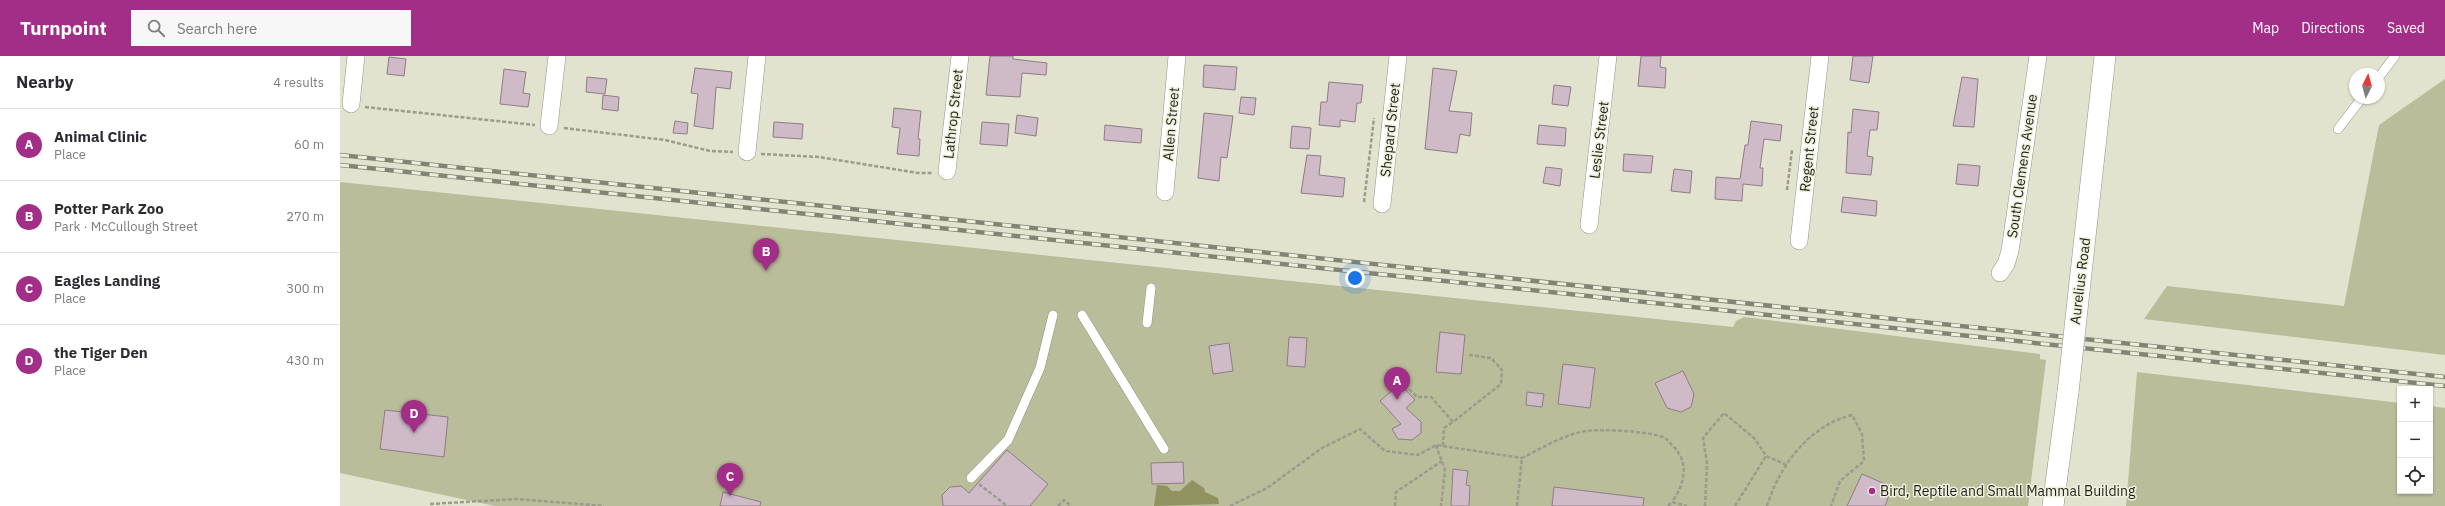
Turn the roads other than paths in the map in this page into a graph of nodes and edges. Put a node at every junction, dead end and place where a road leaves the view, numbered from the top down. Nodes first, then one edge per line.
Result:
1 (356, 56) edge
2 (557, 56) edge
3 (757, 56) edge
4 (960, 56) edge
5 (1177, 56) edge
6 (1398, 56) edge
7 (1608, 56) edge
8 (1820, 56) edge
9 (2038, 56) edge
10 (2106, 56) edge
11 (2395, 56) edge
12 (2385, 69) edge
13 (351, 104) road end
14 (2357, 104) edge
15 (549, 126) road end
16 (2338, 129) dead end
17 (747, 152) dead end
18 (947, 171) dead end
19 (1165, 192) dead end
20 (1382, 204) dead end
21 (1589, 225) dead end
22 (1799, 241) dead end
23 (2000, 273) dead end
24 (1152, 288) dead end
25 (1053, 315) dead end
26 (1082, 315) dead end
27 (1147, 323) dead end
28 (1164, 449) dead end
29 (971, 478) road end
30 (2053, 506) edge

1 - 13 street
2 - 15 street
3 - 17 street
4 - 18 street, Lathrop Street
5 - 19 street, Allen Street
6 - 20 street, Shepard Street
7 - 21 street, Leslie Street
8 - 22 street, Regent Street
9 - 23 street, South Clemens Avenue
10 - 30 street, Aurelius Road, bridge
11 - 12 lane
14 - 16 lane
24 - 27 lane
25 - 29 lane
26 - 28 lane

